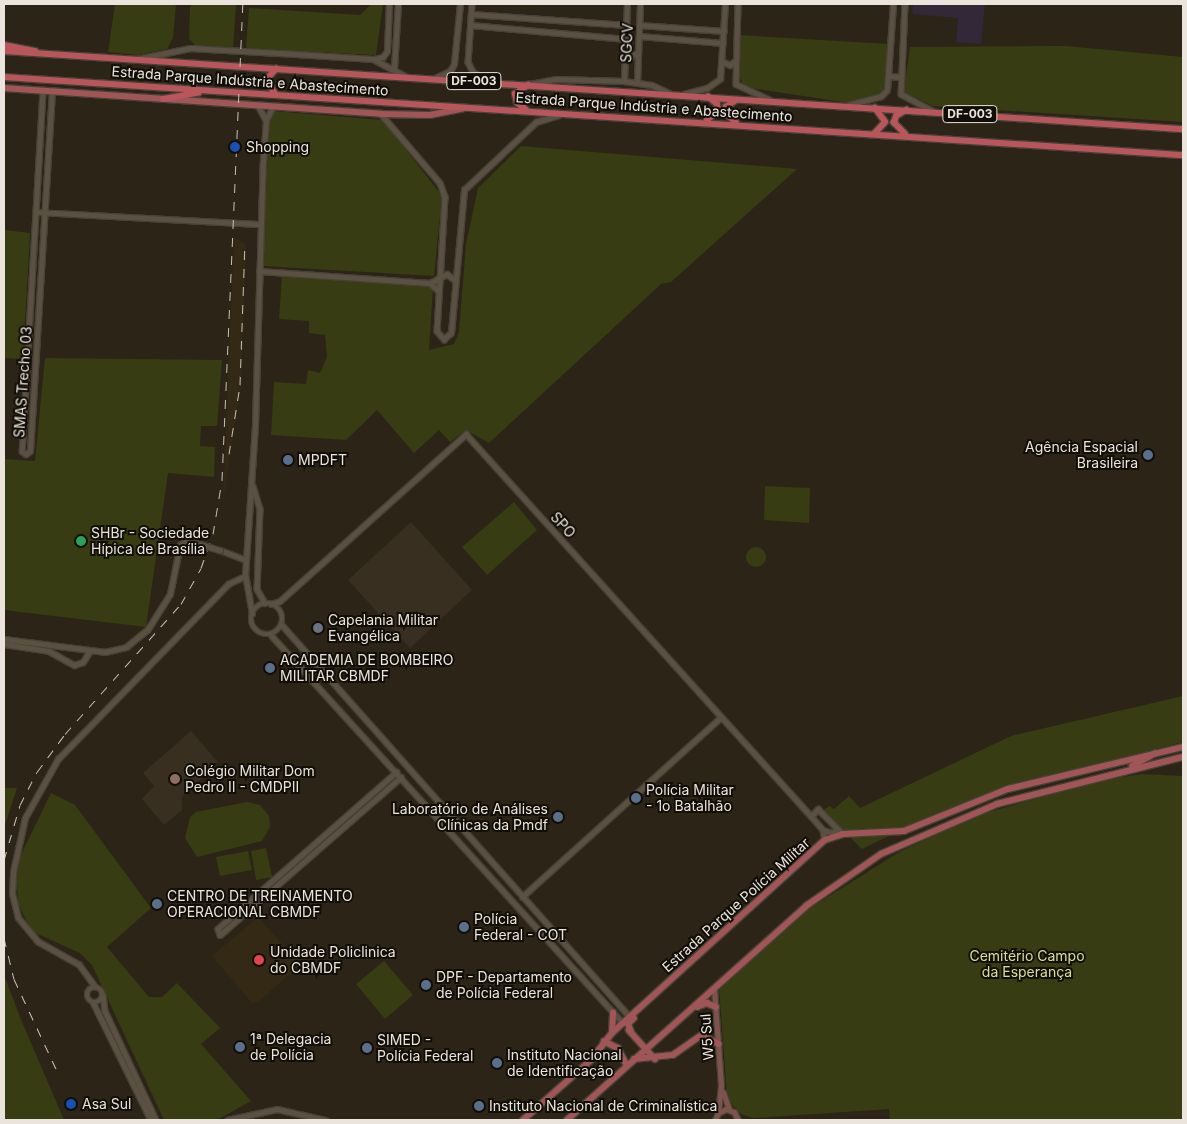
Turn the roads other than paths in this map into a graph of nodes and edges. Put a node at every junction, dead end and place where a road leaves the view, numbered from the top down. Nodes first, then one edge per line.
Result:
1 (389, 4) edge
2 (398, 4) edge
3 (460, 4) edge
4 (472, 4) edge
5 (628, 4) edge
6 (640, 4) edge
7 (726, 4) edge
8 (737, 4) edge
9 (894, 4) edge
10 (905, 4) edge
11 (471, 14) junction
12 (481, 15) junction
13 (580, 22) junction
14 (588, 23) junction
15 (612, 24) junction
16 (470, 25) junction
17 (627, 25) junction
18 (639, 25) junction
19 (480, 26) junction
20 (712, 31) junction
21 (724, 32) junction
22 (892, 32) junction
23 (578, 33) junction
24 (587, 34) junction
25 (904, 34) junction
26 (610, 36) junction
27 (639, 36) junction
28 (457, 39) junction
29 (626, 39) junction
30 (469, 40) junction
31 (711, 42) junction
32 (723, 43) junction
33 (4, 45) edge
34 (388, 45) junction
35 (395, 45) junction
36 (4, 51) edge
37 (625, 51) junction
38 (637, 52) junction
39 (44, 54) junction
40 (135, 59) junction
41 (373, 59) junction
42 (735, 61) junction
43 (722, 62) junction
44 (276, 68) junction
45 (394, 69) junction
46 (888, 76) junction
47 (4, 77) edge
48 (407, 77) junction
49 (901, 77) junction
50 (434, 79) junction
51 (488, 82) junction
52 (624, 82) junction
53 (637, 82) junction
54 (530, 84) junction
55 (4, 88) edge
56 (43, 91) junction
57 (52, 91) junction
58 (206, 91) junction
59 (275, 94) junction
60 (671, 94) junction
61 (682, 94) junction
62 (702, 96) junction
63 (740, 98) junction
64 (163, 99) junction
65 (771, 100) junction
66 (848, 105) junction
67 (43, 106) junction
68 (51, 106) junction
69 (259, 107) junction
70 (272, 108) junction
71 (466, 108) junction
72 (875, 108) junction
73 (908, 110) junction
74 (933, 111) junction
75 (529, 112) junction
76 (382, 114) junction
77 (564, 114) junction
78 (266, 120) junction
79 (702, 122) junction
80 (737, 123) junction
81 (1183, 129) edge
82 (874, 134) junction
83 (910, 136) junction
84 (1183, 155) edge
85 (37, 212) junction
86 (45, 212) junction
87 (260, 224) junction
88 (259, 272) junction
89 (33, 274) junction
90 (41, 275) junction
91 (440, 276) junction
92 (455, 280) junction
93 (430, 283) junction
94 (439, 290) junction
95 (252, 482) junction
96 (248, 516) junction
97 (260, 516) junction
98 (246, 560) junction
99 (245, 576) junction
100 (280, 600) junction
101 (268, 603) junction
102 (278, 608) junction
103 (252, 614) junction
104 (282, 625) junction
105 (271, 635) junction
106 (4, 639) edge
107 (4, 644) edge
108 (72, 648) junction
109 (80, 649) junction
110 (90, 651) junction
111 (86, 658) junction
112 (67, 659) junction
113 (326, 678) junction
114 (318, 685) junction
115 (721, 717) junction
116 (1183, 747) edge
117 (1155, 753) junction
118 (1183, 756) edge
119 (400, 759) junction
120 (392, 766) junction
121 (397, 772) junction
122 (1109, 774) junction
123 (401, 777) junction
124 (1008, 790) junction
125 (374, 792) junction
126 (380, 795) junction
127 (434, 798) junction
128 (965, 804) junction
129 (997, 804) junction
130 (427, 805) junction
131 (811, 816) junction
132 (344, 818) junction
133 (956, 818) junction
134 (348, 823) junction
135 (837, 829) junction
136 (823, 830) junction
137 (843, 834) junction
138 (825, 840) junction
139 (308, 854) junction
140 (490, 862) junction
141 (482, 868) junction
142 (270, 887) junction
143 (522, 897) junction
144 (540, 917) junction
145 (224, 924) junction
146 (533, 924) junction
147 (227, 929) junction
148 (565, 945) junction
149 (558, 952) junction
150 (678, 974) junction
151 (88, 979) junction
152 (95, 987) junction
153 (714, 988) junction
154 (89, 990) junction
155 (103, 996) junction
156 (93, 1002) junction
157 (716, 1007) junction
158 (692, 1008) junction
159 (613, 1013) junction
160 (630, 1017) junction
161 (623, 1023) junction
162 (631, 1032) junction
163 (612, 1033) junction
164 (604, 1042) junction
165 (719, 1044) junction
166 (645, 1050) junction
167 (634, 1059) junction
168 (655, 1059) junction
169 (627, 1065) junction
170 (721, 1085) junction
171 (729, 1110) junction
172 (715, 1118) edge
173 (152, 1120) edge
174 (156, 1120) edge
175 (228, 1120) edge
176 (326, 1120) edge
177 (523, 1120) edge
178 (569, 1120) edge
179 (738, 1120) edge

1 - 34 street
2 - 35 street
3 - 28 street
4 - 11 street
5 - 17 street, SGCV
6 - 18 street, SGCV
7 - 21 street
8 - 42 street
9 - 22 street
10 - 25 street
11 - 12 street
11 - 16 street
12 - 13 street
12 - 19 street
13 - 14 street
13 - 23 street
14 - 15 street
14 - 24 street
15 - 17 street
15 - 26 street
16 - 19 street
16 - 30 street
17 - 29 street, SGCV
18 - 20 street
18 - 27 street, SGCV
19 - 23 street
20 - 21 street
20 - 31 street
21 - 32 street
22 - 25 street
22 - 46 street
23 - 24 street
24 - 26 street
25 - 49 street
26 - 29 street
27 - 31 street
27 - 38 street, SGCV
28 - 30 street
28 - 50 street
29 - 37 street, SGCV
30 - 51 street
31 - 32 street
32 - 43 street
33 - 39 highway
34 - 35 street
34 - 41 street
35 - 45 street
36 - 39 highway, Estrada Parque Indústria e Abastecimento / DF-003
37 - 38 street
37 - 52 street, SGCV
38 - 53 street, SGCV
39 - 40 highway, Estrada Parque Indústria e Abastecimento / DF-003
40 - 41 street
40 - 44 highway, Estrada Parque Indústria e Abastecimento / DF-003
41 - 45 street
42 - 43 street
42 - 65 street
43 - 61 street
44 - 48 highway, Estrada Parque Indústria e Abastecimento / DF-003
44 - 59 highway
45 - 48 street
46 - 49 street
46 - 66 street
47 - 58 highway, Estrada Parque Indústria e Abastecimento / DF-003
48 - 50 highway, Estrada Parque Indústria e Abastecimento / DF-003
49 - 74 street
50 - 51 highway, Estrada Parque Indústria e Abastecimento / DF-003
51 - 54 highway, Estrada Parque Indústria e Abastecimento / DF-003
52 - 53 street
52 - 54 street
53 - 60 street
54 - 60 highway, Estrada Parque Indústria e Abastecimento / DF-003
54 - 75 highway
55 - 56 main road
56 - 57 main road
56 - 67 street, SMAS Trecho 03
57 - 64 main road
57 - 68 street, SMAS Trecho 03
58 - 59 highway, Estrada Parque Indústria e Abastecimento / DF-003
58 - 64 highway
59 - 71 highway, Estrada Parque Indústria e Abastecimento / DF-003
60 - 61 highway, Estrada Parque Indústria e Abastecimento / DF-003
61 - 62 highway, Estrada Parque Indústria e Abastecimento / DF-003
62 - 63 highway, Estrada Parque Indústria e Abastecimento / DF-003
62 - 79 highway
63 - 65 highway, Estrada Parque Indústria e Abastecimento / DF-003
63 - 80 highway
64 - 69 main road
65 - 66 highway, Estrada Parque Indústria e Abastecimento / DF-003
66 - 72 highway, Estrada Parque Indústria e Abastecimento / DF-003
67 - 68 street
67 - 85 street, SMAS Trecho 03
68 - 86 street, SMAS Trecho 03
69 - 70 main road
69 - 78 street
70 - 76 main road
70 - 78 street
71 - 75 highway, Estrada Parque Indústria e Abastecimento / DF-003
71 - 76 main road
72 - 73 highway, Estrada Parque Indústria e Abastecimento / DF-003
72 - 82 highway
73 - 74 highway, Estrada Parque Indústria e Abastecimento / DF-003
73 - 83 highway
74 - 81 highway, Estrada Parque Indústria e Abastecimento / DF-003
75 - 77 highway, Estrada Parque Indústria e Abastecimento / DF-003
76 - 91 street
77 - 79 highway, Estrada Parque Indústria e Abastecimento / DF-003
77 - 92 street
78 - 87 street
79 - 80 highway, Estrada Parque Indústria e Abastecimento / DF-003
80 - 82 highway, Estrada Parque Indústria e Abastecimento / DF-003
82 - 83 highway, Estrada Parque Indústria e Abastecimento / DF-003
83 - 84 highway, Estrada Parque Indústria e Abastecimento / DF-003
85 - 86 street
85 - 89 street, SMAS Trecho 03
86 - 87 street
86 - 90 street, SMAS Trecho 03
87 - 88 street
88 - 93 street
88 - 95 street
89 - 90 street
89 - 90 street, SMAS Trecho 03
91 - 92 street
91 - 93 street
91 - 94 street
92 - 94 street
93 - 94 street
95 - 96 street
95 - 97 street
96 - 97 street
96 - 98 street
97 - 101 street
98 - 99 street
98 - 110 street, bridge
99 - 103 street
99 - 151 street
100 - 101 street, SPO
100 - 102 street
100 - 115 street, SPO
101 - 102 street
101 - 103 street
102 - 104 street
103 - 105 street
104 - 105 street
104 - 113 street
105 - 114 street
106 - 108 street
107 - 112 street
108 - 109 street
108 - 112 street
109 - 110 street
109 - 111 street
110 - 111 street
111 - 112 street
113 - 114 street
113 - 119 street
114 - 120 street
115 - 131 street, SPO
115 - 143 street
116 - 117 main road, Estrada Parque Polícia Militar
117 - 122 main road
117 - 124 main road, Estrada Parque Polícia Militar
118 - 122 main road
119 - 120 street
119 - 127 street
120 - 121 street
121 - 123 street
121 - 125 street
122 - 129 main road
123 - 126 street
123 - 130 street
124 - 128 main road, Estrada Parque Polícia Militar
124 - 129 main road
125 - 126 street
125 - 132 street
126 - 134 street
127 - 130 street
127 - 140 street
128 - 133 main road
128 - 137 main road, Estrada Parque Polícia Militar
129 - 133 main road
130 - 141 street
131 - 135 street
131 - 136 street, SPO
132 - 134 street
132 - 139 street
133 - 153 main road
134 - 139 street
135 - 136 street
135 - 137 street
136 - 138 street, SPO
137 - 138 main road, Estrada Parque Polícia Militar
138 - 150 main road, Estrada Parque Polícia Militar
139 - 142 street
140 - 141 street
140 - 143 street
141 - 146 street
142 - 145 street
142 - 147 street
143 - 144 street
144 - 146 street
144 - 148 street
145 - 147 street
145 - 147 street
146 - 149 street
148 - 149 street
148 - 160 street
149 - 159 street
150 - 160 main road, Estrada Parque Polícia Militar
150 - 162 main road
151 - 152 street
151 - 154 street
152 - 154 street
152 - 155 street
153 - 157 main road, W5 Sul
153 - 158 main road
154 - 156 street
155 - 156 street
155 - 174 street
156 - 173 street
157 - 158 main road
157 - 165 main road, W5 Sul
158 - 166 main road
159 - 161 street
159 - 163 main road
160 - 161 main road, Estrada Parque Polícia Militar
161 - 162 main road
161 - 163 main road, Estrada Parque Polícia Militar
162 - 166 main road
163 - 164 main road, Estrada Parque Polícia Militar
164 - 169 main road
164 - 177 main road, Estrada Parque Polícia Militar
165 - 168 main road
165 - 170 main road, W5 Sul
166 - 167 main road
166 - 168 main road
167 - 168 main road
167 - 169 main road
169 - 178 main road
170 - 171 main road, W5 Sul
170 - 172 main road, W5 Sul
171 - 172 main road
171 - 179 main road
175 - 176 street

